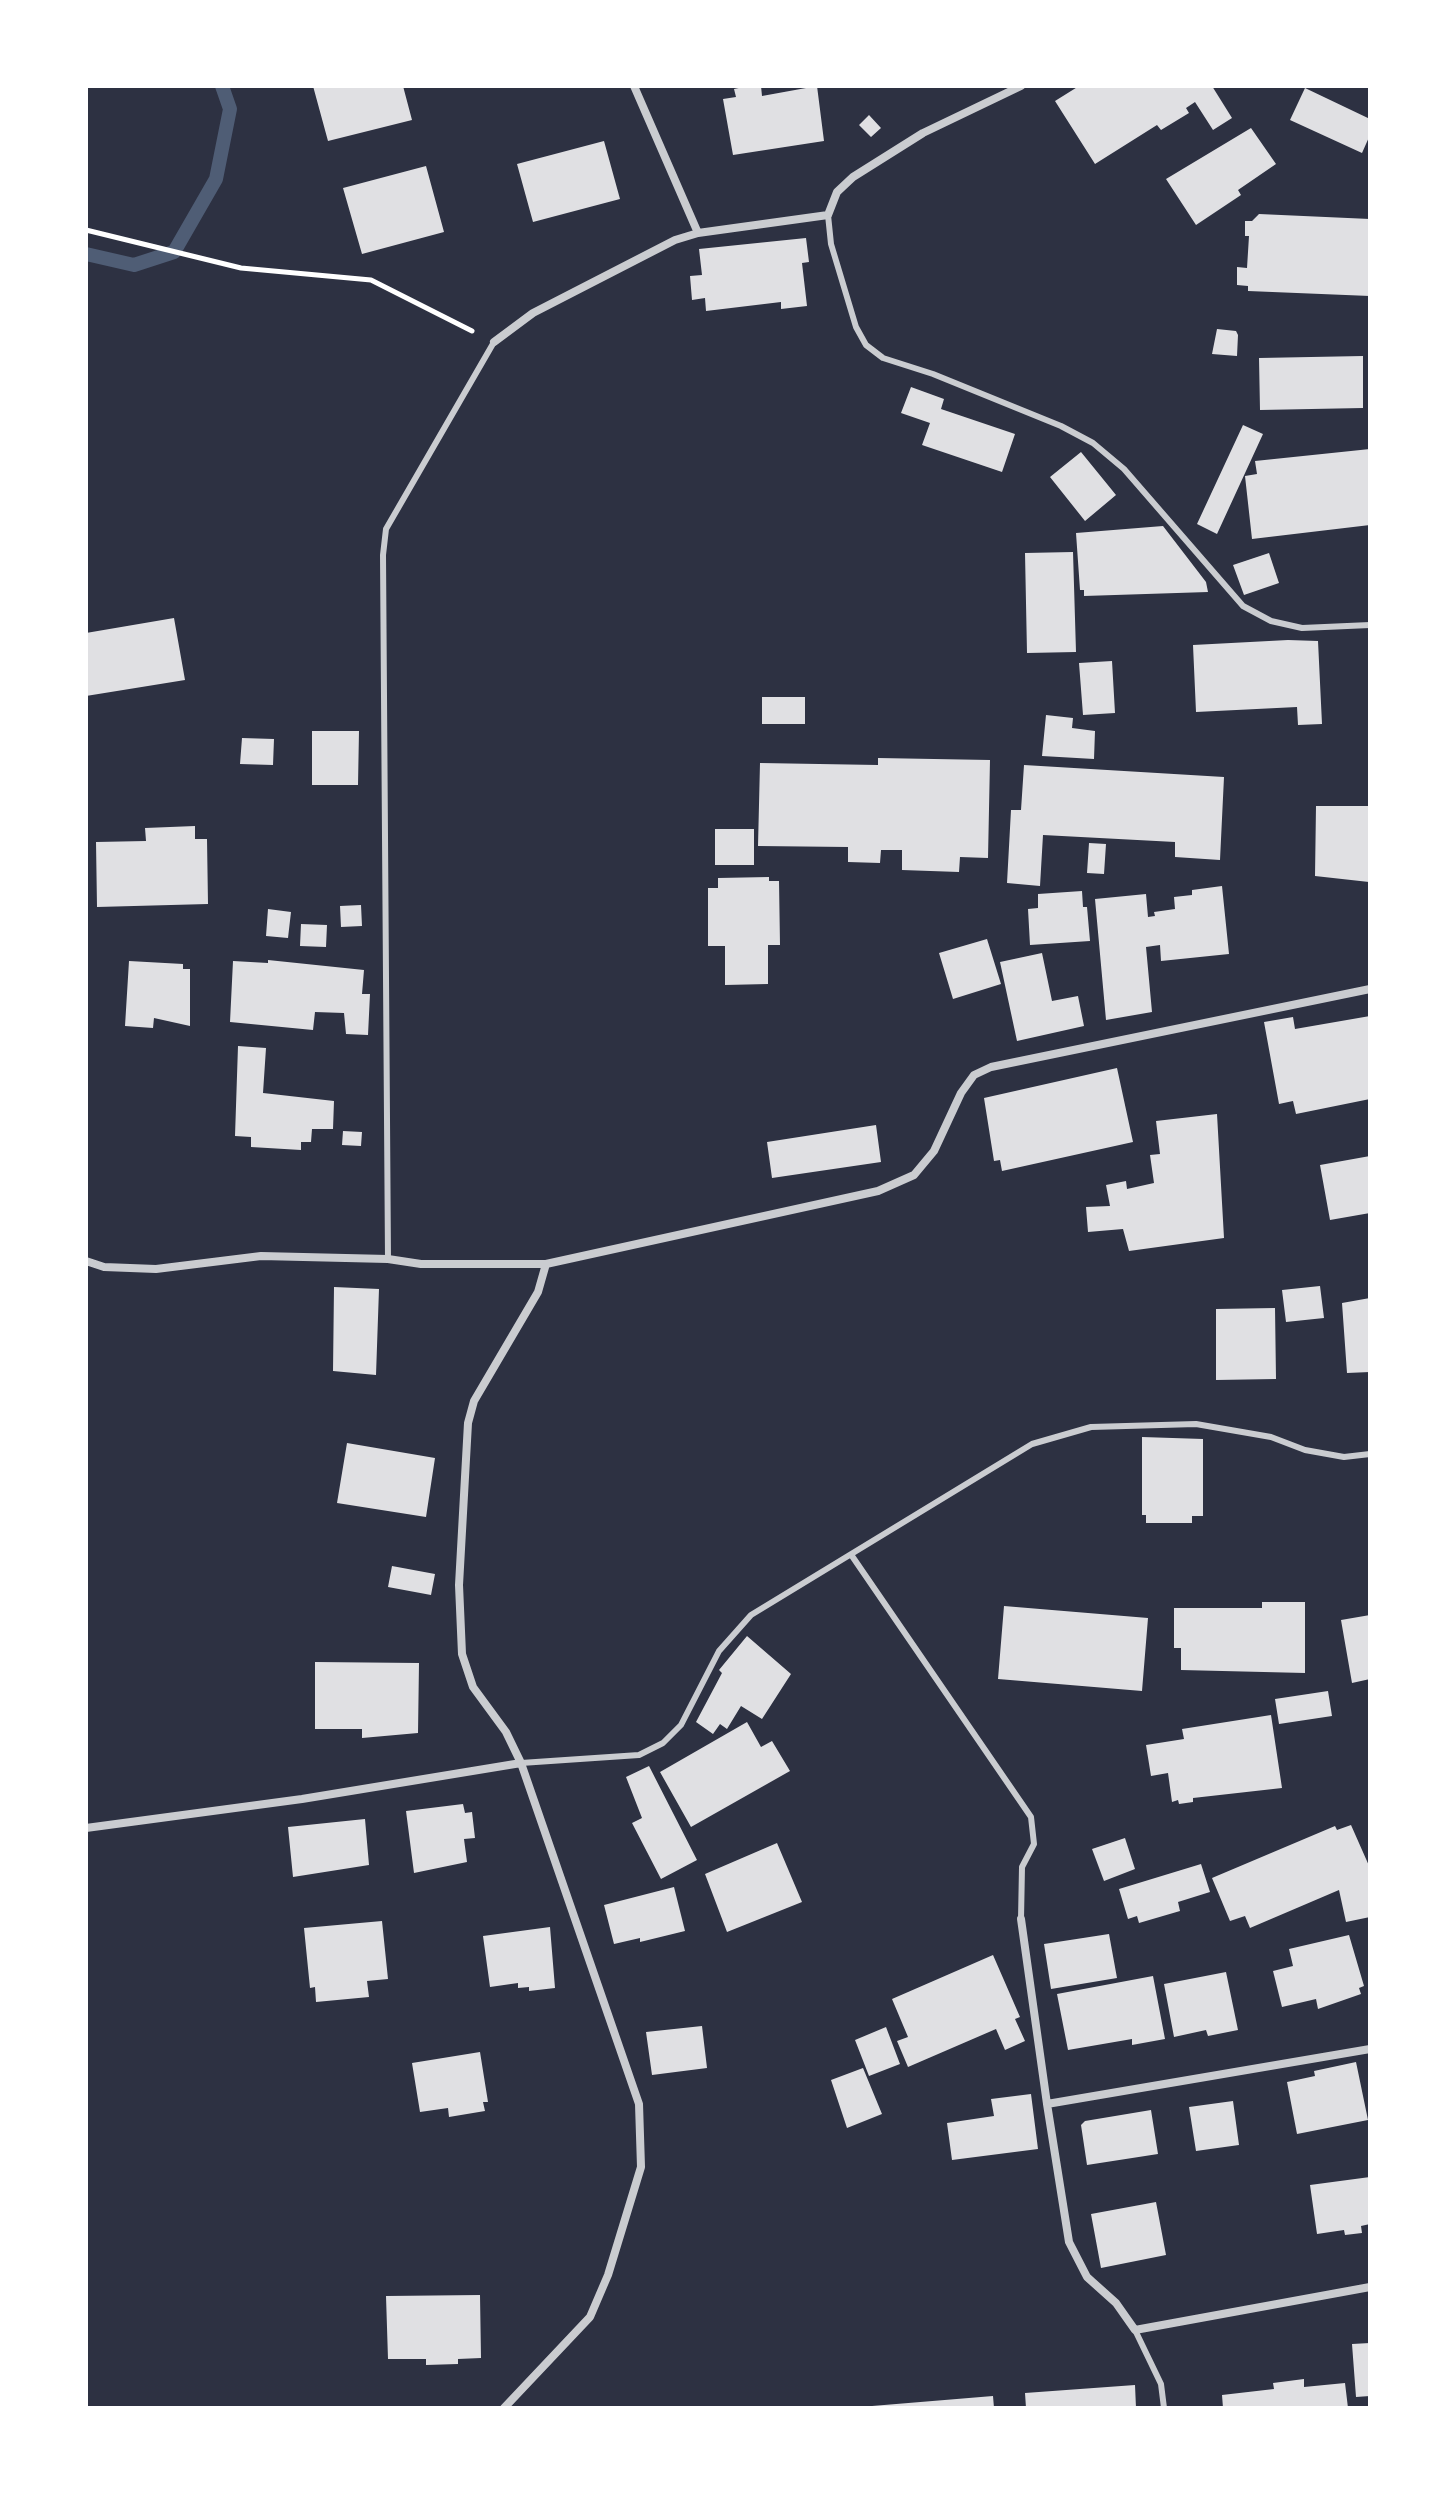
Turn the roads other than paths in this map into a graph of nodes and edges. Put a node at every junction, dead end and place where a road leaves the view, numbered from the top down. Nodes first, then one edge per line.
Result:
1 (634, 86) edge
2 (1021, 86) edge
3 (828, 215) junction
4 (698, 233) junction
5 (494, 342) joint
6 (1370, 625) edge
7 (1370, 989) edge
8 (388, 1259) junction
9 (86, 1261) edge
10 (546, 1264) junction
11 (1370, 1454) edge
12 (852, 1556) junction
13 (521, 1763) junction
14 (86, 1828) edge
15 (1021, 1919) joint
16 (1370, 2049) edge
17 (1047, 2104) junction
18 (1370, 2287) edge
19 (1135, 2330) junction
20 (504, 2408) edge
21 (1164, 2408) edge

1 - 4 street
2 - 3 street
3 - 4 street
3 - 6 lane
4 - 5 street
5 - 8 lane
7 - 10 street
8 - 9 street
8 - 10 street
10 - 13 street
11 - 12 lane
12 - 13 lane
12 - 15 lane
13 - 14 street
13 - 20 street
15 - 17 street
16 - 17 street
17 - 19 street
18 - 19 street
19 - 21 lane

